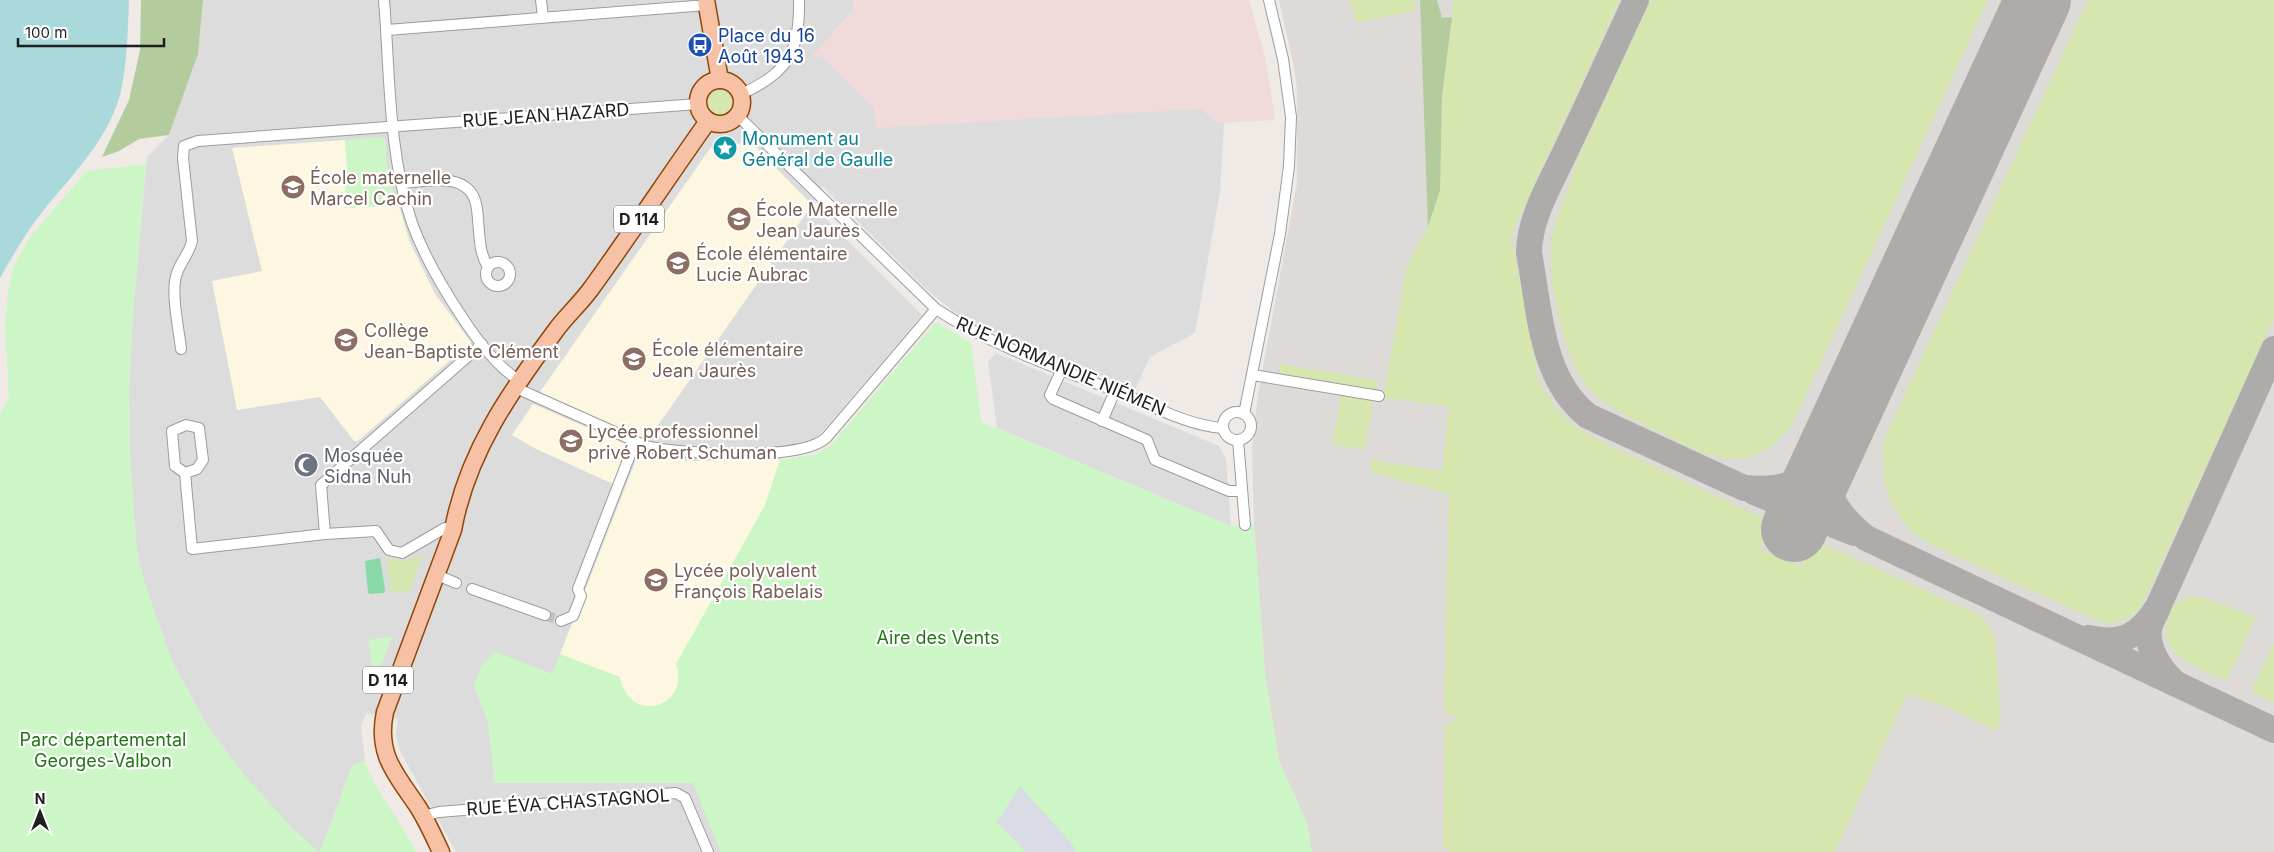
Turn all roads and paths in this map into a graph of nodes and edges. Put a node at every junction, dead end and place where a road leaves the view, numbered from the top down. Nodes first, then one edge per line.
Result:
1 (384, 0) edge
2 (541, 0) edge
3 (799, 0) edge
4 (1268, 0) edge
5 (707, 3) edge
6 (543, 18) junction
7 (387, 30) junction
8 (720, 80) junction
9 (741, 94) junction
10 (698, 104) junction
11 (738, 116) junction
12 (708, 121) junction
13 (394, 126) junction
14 (402, 183) junction
15 (488, 267) dead end
16 (936, 309) junction
17 (482, 344) junction
18 (181, 349) dead end
19 (1062, 369) junction
20 (1253, 375) junction
21 (518, 385) junction
22 (1115, 391) junction
23 (1379, 396) dead end
24 (1244, 414) junction
25 (1102, 421) junction
26 (1223, 428) junction
27 (1238, 440) junction
28 (635, 442) junction
29 (185, 473) junction
30 (1242, 490) junction
31 (458, 505) junction
32 (1245, 525) dead end
33 (445, 528) junction
34 (325, 534) junction
35 (437, 575) junction
36 (456, 583) dead end
37 (472, 589) dead end
38 (545, 615) tunnel mouth
39 (561, 621) dead end
40 (423, 816) junction
41 (430, 852) edge
42 (441, 852) edge
43 (708, 852) edge

1 - 7 street
2 - 6 street
3 - 9 street
4 - 20 street
5 - 6 street
5 - 8 main road
6 - 7 street
7 - 13 street
8 - 9 main road
8 - 10 main road
9 - 11 main road
10 - 12 main road
10 - 13 street, RUE JEAN HAZARD
11 - 12 main road
11 - 16 street, RUE NORMANDIE NIÉMEN
12 - 21 main road, D 114
13 - 14 street
13 - 18 street, RUE JEAN HAZARD
14 - 15 street
14 - 17 street
16 - 19 street, RUE NORMANDIE NIÉMEN
16 - 28 street
17 - 21 street
17 - 34 street
19 - 22 street, RUE NORMANDIE NIÉMEN
19 - 25 street
20 - 23 street
20 - 24 street
21 - 28 street
21 - 31 main road, D 114
22 - 25 street
22 - 26 street, RUE NORMANDIE NIÉMEN
24 - 26 street
24 - 27 street
25 - 30 street
26 - 27 street
27 - 30 street
28 - 39 street
29 - 29 street
29 - 34 street
30 - 32 street
31 - 33 main road, D 114
31 - 35 main road, D 114
33 - 34 street
33 - 41 main road, D 114
35 - 36 street
35 - 40 main road, D 114
37 - 38 street
40 - 42 main road, D 114
40 - 43 street, RUE ÉVA CHASTAGNOL

